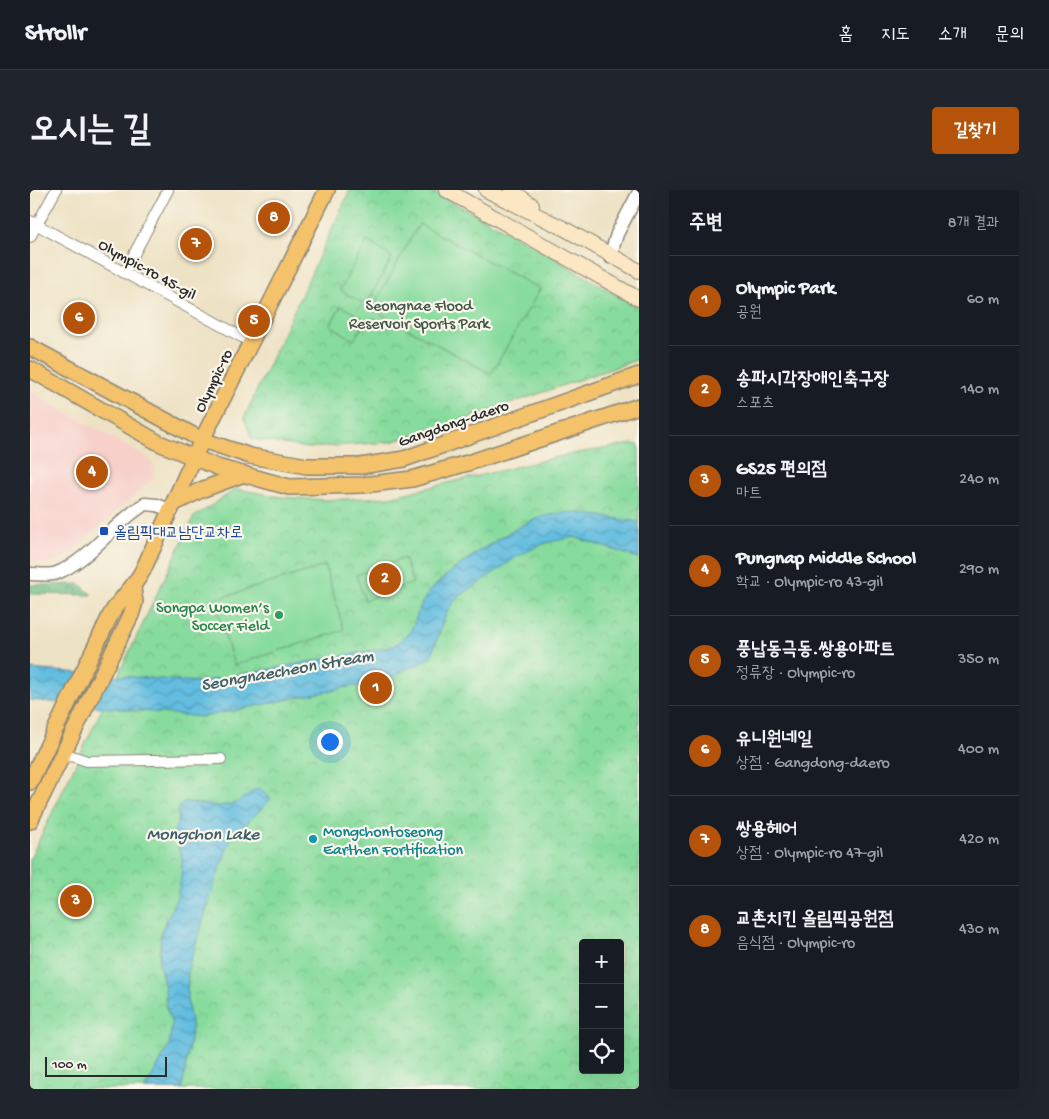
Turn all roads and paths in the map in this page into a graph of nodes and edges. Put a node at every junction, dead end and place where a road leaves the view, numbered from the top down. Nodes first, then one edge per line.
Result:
1 (56, 190) edge
2 (168, 190) edge
3 (327, 190) edge
4 (446, 190) edge
5 (486, 190) edge
6 (511, 190) edge
7 (639, 192) edge
8 (33, 223) edge
9 (565, 229) junction
10 (30, 237) edge
11 (610, 256) junction
12 (585, 268) junction
13 (639, 271) edge
14 (124, 273) junction
15 (639, 299) edge
16 (251, 342) junction
17 (30, 346) edge
18 (30, 370) edge
19 (637, 375) edge
20 (639, 406) edge
21 (202, 440) junction
22 (195, 459) junction
23 (244, 474) junction
24 (173, 507) junction
25 (30, 574) edge
26 (133, 588) junction
27 (63, 754) junction
28 (221, 759) dead end
29 (30, 782) edge
30 (30, 821) edge

1 - 8 street
2 - 14 street
3 - 16 main road, Olympic-ro
4 - 12 main road
5 - 9 main road
6 - 9 main road
7 - 11 street
8 - 10 street
8 - 14 street, Olympic-ro 45-gil
9 - 11 main road
11 - 12 main road
11 - 13 main road
12 - 15 main road
14 - 16 street, Olympic-ro 45-gil
16 - 21 main road, Olympic-ro
17 - 21 main road, Gangdong-daero
18 - 22 main road
19 - 21 main road, Gangdong-daero
20 - 23 main road
21 - 22 main road, Olympic-ro
22 - 23 main road
22 - 24 main road, Olympic-ro
23 - 24 main road
24 - 25 street
24 - 26 main road, Olympic-ro
26 - 27 main road, Olympic-ro
26 - 29 main road, Olympic-ro
27 - 28 street
27 - 30 main road, Olympic-ro

